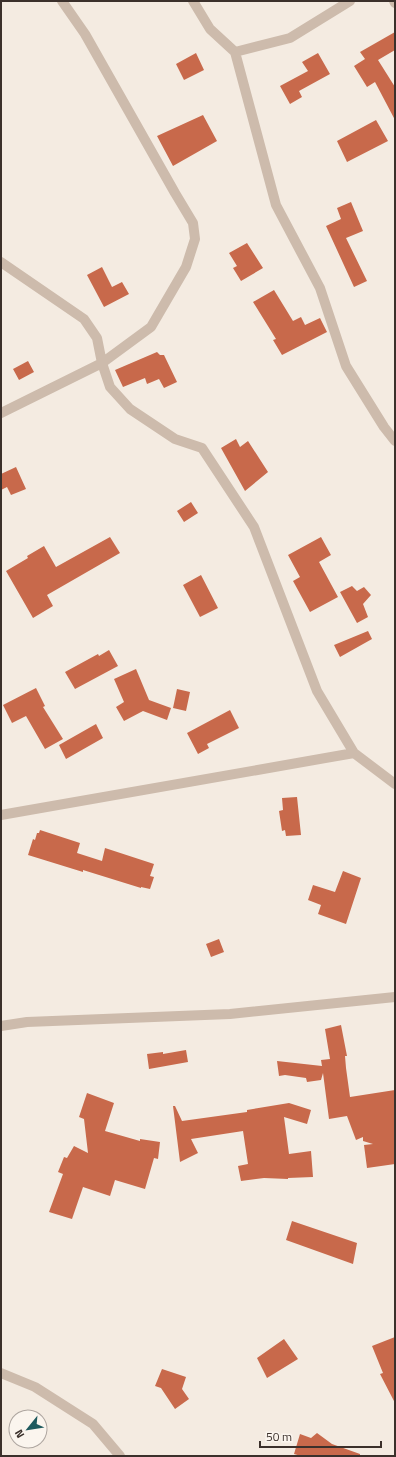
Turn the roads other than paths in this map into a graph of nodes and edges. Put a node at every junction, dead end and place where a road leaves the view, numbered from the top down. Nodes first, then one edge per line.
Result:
1 (62, 1) edge
2 (194, 1) edge
3 (350, 1) edge
4 (235, 52) junction
5 (1, 262) edge
6 (102, 363) junction
7 (1, 413) edge
8 (395, 441) edge
9 (354, 753) junction
10 (395, 784) edge
11 (1, 815) edge
12 (395, 997) edge
13 (1, 1026) edge
14 (1, 1373) edge
15 (120, 1456) edge

1 - 6 street
2 - 4 street
3 - 4 street
4 - 8 street
5 - 6 street
6 - 7 street
6 - 9 street
9 - 10 street
9 - 11 street
12 - 13 street
14 - 15 street

